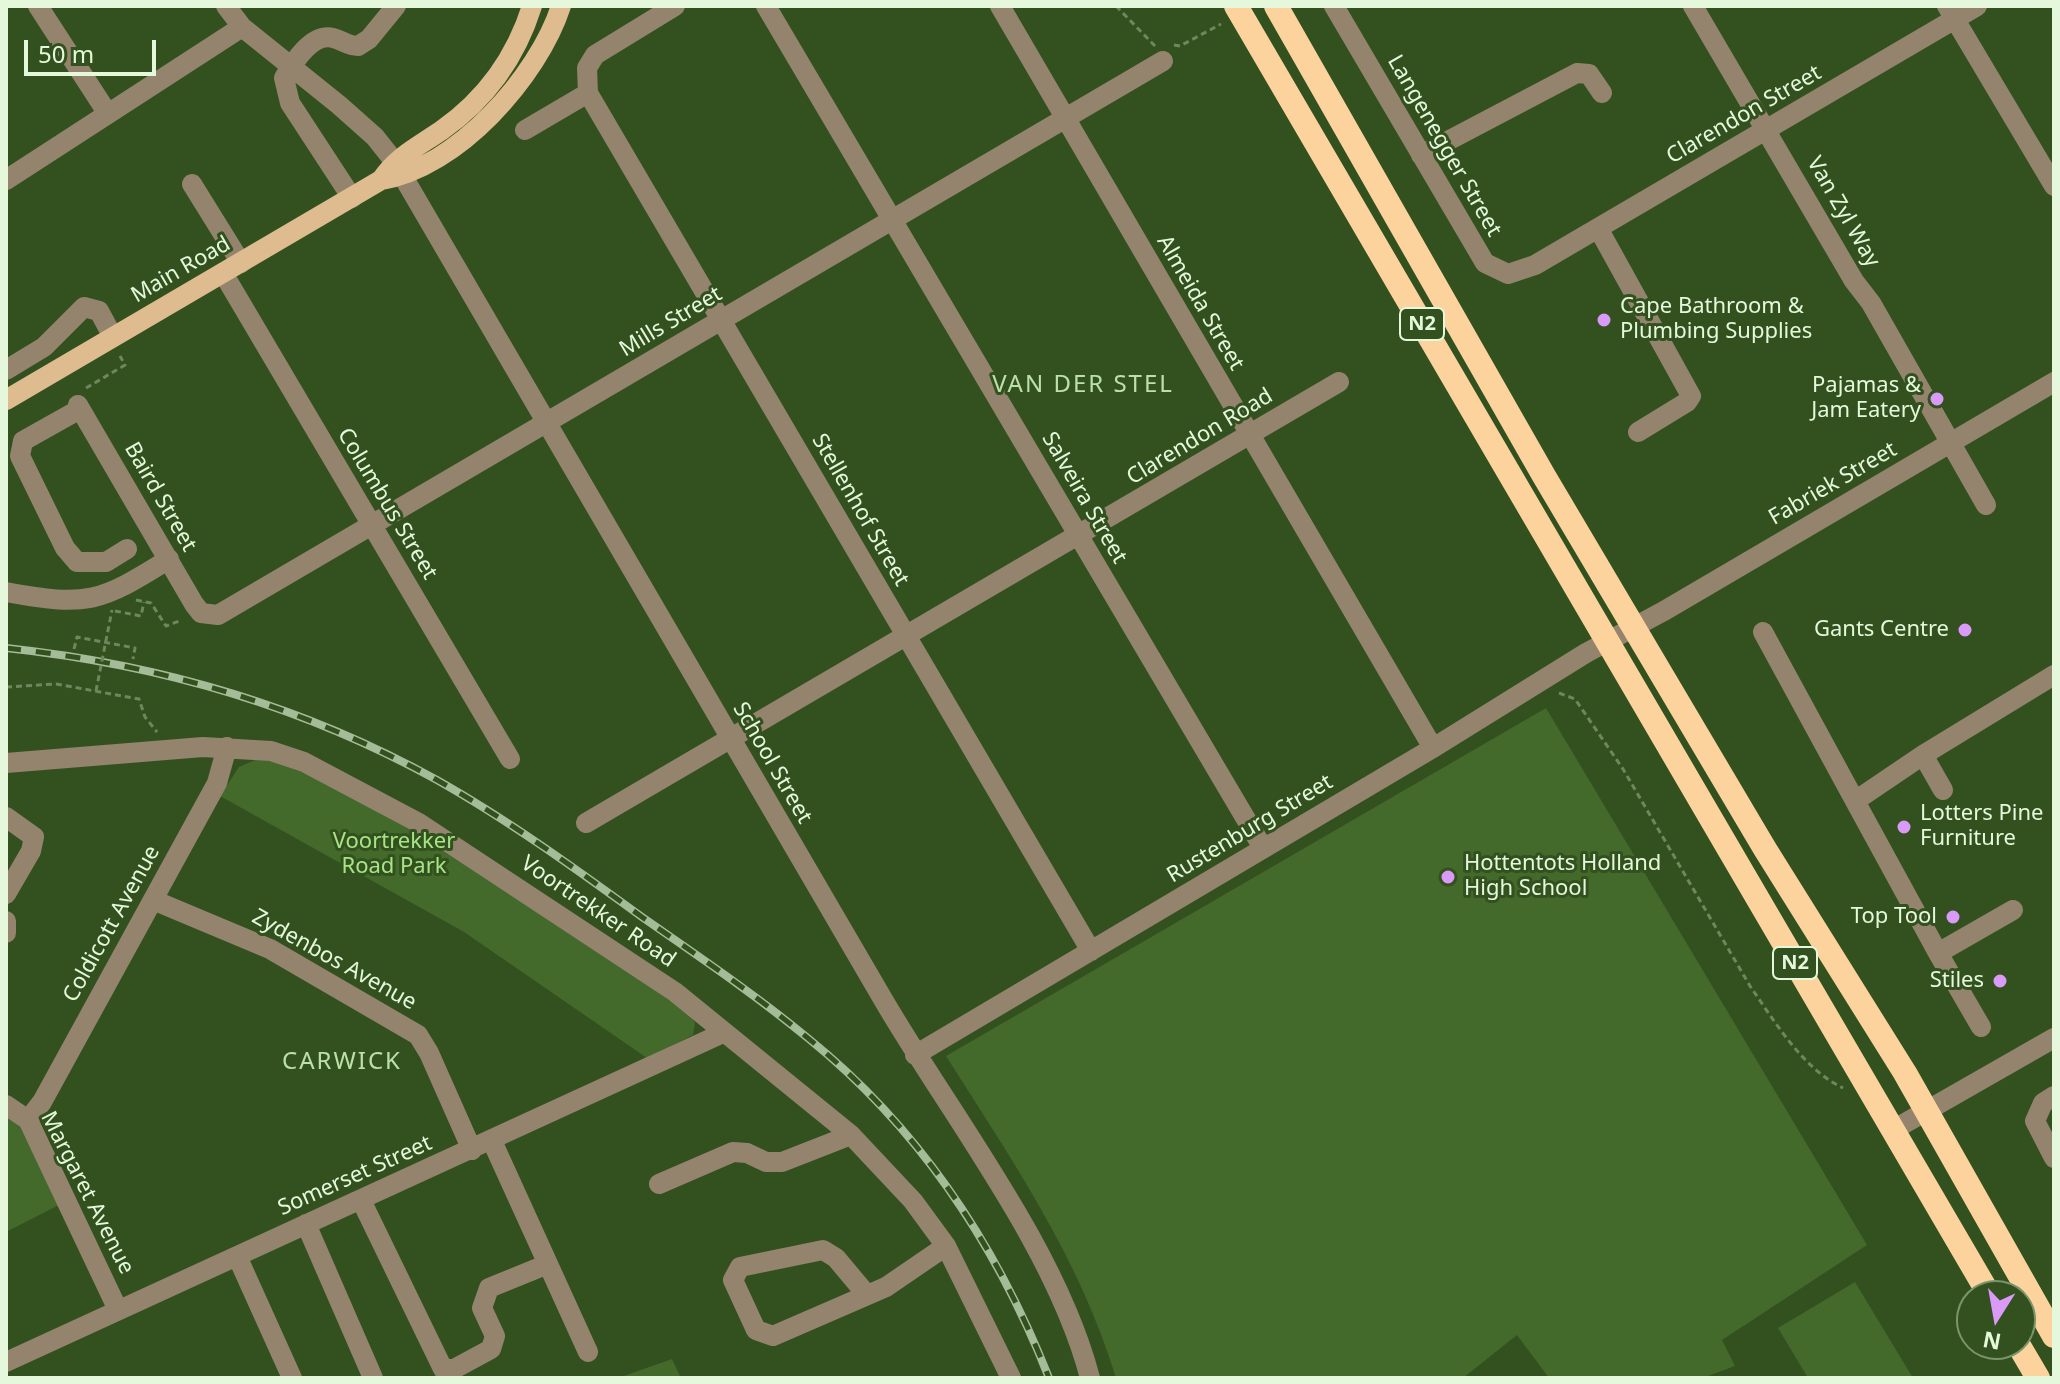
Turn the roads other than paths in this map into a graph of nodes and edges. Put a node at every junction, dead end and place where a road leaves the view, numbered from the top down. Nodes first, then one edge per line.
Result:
1 (38, 6) edge
2 (396, 6) edge
3 (532, 6) edge
4 (561, 6) edge
5 (675, 6) edge
6 (766, 6) edge
7 (1000, 6) edge
8 (1276, 6) edge
9 (1334, 6) edge
10 (1693, 6) edge
11 (1977, 6) edge
12 (1238, 9) edge
13 (1951, 12) edge
14 (235, 13) edge
15 (1159, 53) road end
16 (291, 67) junction
17 (588, 93) junction
18 (1602, 93) dead end
19 (108, 114) junction
20 (1065, 119) junction
21 (1767, 129) junction
22 (525, 130) dead end
23 (1421, 155) junction
24 (398, 169) junction
25 (6, 180) edge
26 (192, 184) dead end
27 (2054, 186) edge
28 (352, 198) junction
29 (893, 220) junction
30 (1598, 228) junction
31 (1535, 265) joint
32 (232, 268) junction
33 (721, 321) junction
34 (116, 345) junction
35 (6, 370) edge
36 (1339, 382) dead end
37 (2054, 382) edge
38 (6, 400) edge
39 (545, 425) junction
40 (1638, 432) dead end
41 (1250, 435) junction
42 (1951, 443) junction
43 (1986, 505) dead end
44 (371, 527) junction
45 (1079, 536) junction
46 (127, 549) dead end
47 (169, 559) junction
48 (6, 592) edge
49 (201, 613) joint
50 (1636, 626) junction
51 (1763, 632) dead end
52 (907, 637) junction
53 (1607, 642) junction
54 (2054, 675) edge
55 (731, 740) junction
56 (227, 747) junction
57 (1433, 748) junction
58 (1923, 755) junction
59 (510, 759) dead end
60 (6, 763) edge
61 (1943, 790) dead end
62 (1855, 801) junction
63 (6, 817) edge
64 (586, 823) dead end
65 (1263, 848) junction
66 (6, 894) edge
67 (153, 900) junction
68 (2013, 910) dead end
69 (6, 921) edge
70 (6, 933) edge
71 (1091, 951) junction
72 (1938, 953) junction
73 (1981, 1027) dead end
74 (723, 1033) junction
75 (2054, 1038) edge
76 (915, 1055) junction
77 (2054, 1096) edge
78 (6, 1105) edge
79 (1925, 1111) junction
80 (28, 1120) junction
81 (1893, 1130) junction
82 (851, 1135) junction
83 (492, 1141) junction
84 (472, 1150) junction
85 (2054, 1158) edge
86 (659, 1184) dead end
87 (361, 1200) junction
88 (306, 1224) junction
89 (946, 1246) junction
90 (237, 1256) junction
91 (548, 1264) junction
92 (1981, 1280) edge
93 (867, 1295) junction
94 (118, 1310) junction
95 (2054, 1336) edge
96 (588, 1352) dead end
97 (2027, 1360) edge
98 (6, 1362) edge
99 (292, 1378) edge
100 (373, 1378) edge
101 (1011, 1378) edge
102 (1090, 1378) edge
103 (2038, 1378) edge

1 - 19 street
2 - 16 street
3 - 24 main road, Main Road
4 - 24 main road, Main Road
5 - 17 street
6 - 29 street, Salveira Street
7 - 20 street, Almeida Street
8 - 50 highway, N2
9 - 23 street, Langenegger Street
10 - 21 street, Van Zyl Way
11 - 13 street, Clarendon Street
12 - 53 highway, N2
13 - 21 street, Clarendon Street
13 - 27 street
14 - 16 street, School Street
14 - 19 street
15 - 20 street, Mills Street
16 - 24 street, School Street
16 - 28 street
17 - 22 street
17 - 33 street, Stellenhof Street
18 - 23 street
19 - 25 street
20 - 29 street, Mills Street
20 - 41 street, Almeida Street
21 - 30 street, Clarendon Street
21 - 42 street, Van Zyl Way
23 - 31 street, Langenegger Street
24 - 28 main road, Main Road
24 - 39 street, School Street
26 - 32 street, Columbus Street
28 - 32 main road, Main Road
29 - 33 street, Mills Street
29 - 45 street, Salveira Street
30 - 31 street, Clarendon Street
30 - 40 street
32 - 34 main road, Main Road
32 - 44 street, Columbus Street
33 - 39 street, Mills Street
33 - 52 street, Stellenhof Street
34 - 35 street
34 - 38 main road, Main Road
36 - 41 street, Clarendon Road
37 - 42 street, Fabriek Street
39 - 44 street, Mills Street
39 - 55 street, School Street
41 - 45 street, Clarendon Road
41 - 57 street, Almeida Street
42 - 43 street, Van Zyl Way
42 - 50 street, Fabriek Street
44 - 49 street, Mills Street
44 - 59 street, Columbus Street
45 - 52 street, Clarendon Road
45 - 65 street, Salveira Street
46 - 47 street, Baird Street
47 - 48 street
47 - 49 street, Baird Street
50 - 53 street, Fabriek Street
50 - 79 highway, N2
51 - 62 street
52 - 55 street, Clarendon Road
52 - 71 street, Stellenhof Street
53 - 57 street, Rustenburg Street
53 - 81 highway, N2
54 - 58 street
55 - 64 street, Clarendon Road
55 - 76 street, School Street
56 - 60 street, Voortrekker Road
56 - 67 street, Coldicott Avenue
56 - 74 street, Voortrekker Road
57 - 65 street, Rustenburg Street
58 - 61 street
58 - 62 street
62 - 72 street
63 - 66 street
65 - 71 street, Rustenburg Street
67 - 80 street, Coldicott Avenue
67 - 84 street, Zydenbos Avenue
68 - 72 street
69 - 70 street
71 - 76 street, Rustenburg Street
72 - 73 street
74 - 82 street, Voortrekker Road
74 - 83 street, Somerset Street
75 - 79 street
76 - 102 street, School Street
77 - 85 street
78 - 80 street, Margaret Avenue
79 - 81 street
79 - 95 highway, N2
80 - 94 street, Margaret Avenue
81 - 92 highway, N2
82 - 86 street
82 - 89 street, Voortrekker Road
83 - 84 street, Somerset Street
83 - 91 street
84 - 87 street, Somerset Street
87 - 88 street, Somerset Street
87 - 91 street
88 - 90 street, Somerset Street
88 - 100 street
89 - 93 street
89 - 101 street, Voortrekker Road
90 - 94 street, Somerset Street
90 - 99 street
91 - 96 street
93 - 93 street
94 - 98 street, Somerset Street
97 - 103 highway

